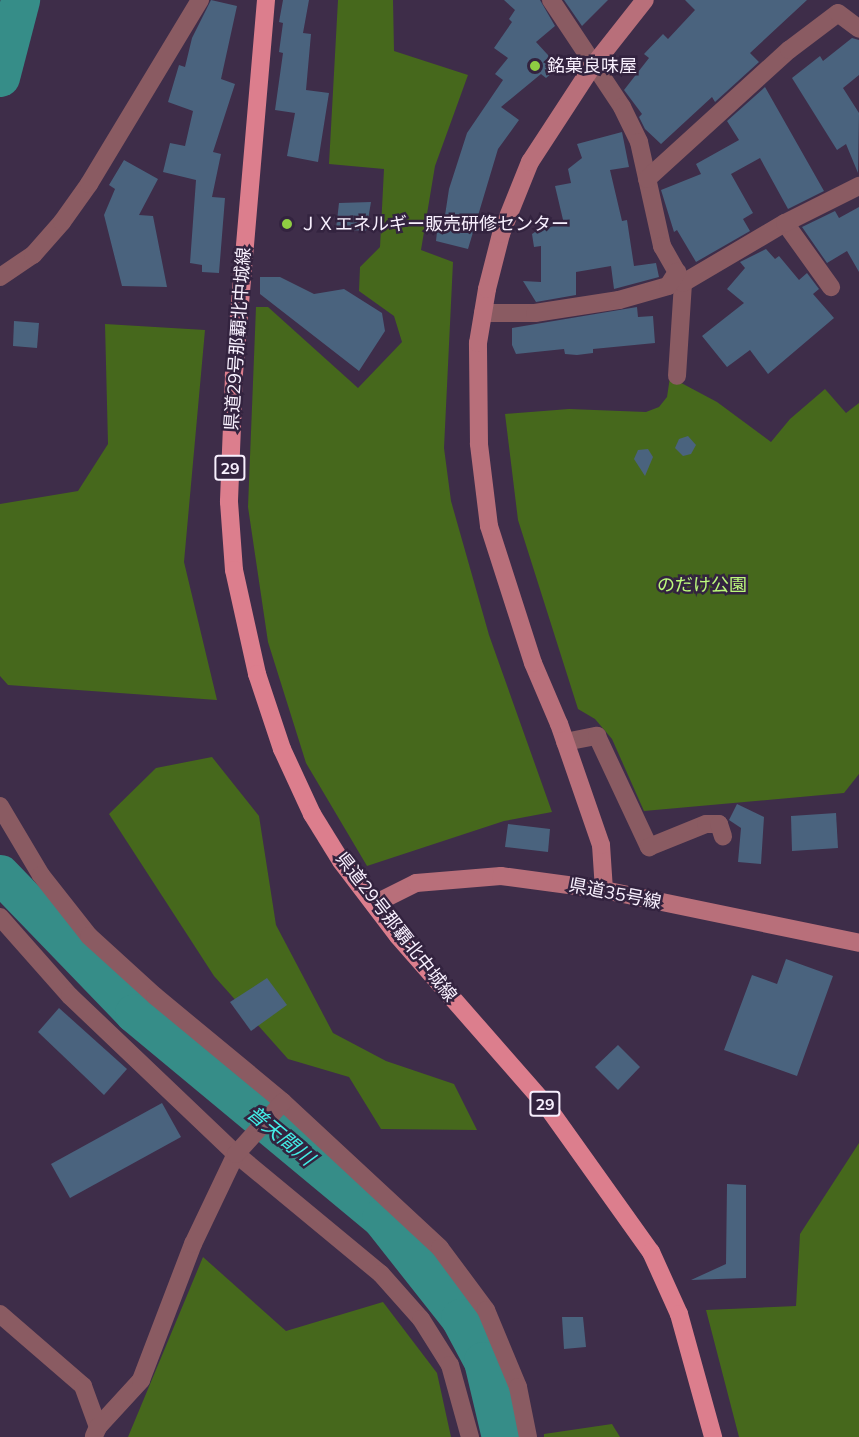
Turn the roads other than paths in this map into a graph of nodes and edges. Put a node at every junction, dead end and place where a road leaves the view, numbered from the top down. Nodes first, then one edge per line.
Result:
1 (200, 0) edge
2 (266, 0) edge
3 (551, 0) edge
4 (645, 0) edge
5 (837, 7) edge
6 (859, 29) edge
7 (592, 67) junction
8 (646, 179) junction
9 (859, 186) edge
10 (785, 223) junction
11 (0, 277) edge
12 (680, 277) junction
13 (831, 287) dead end
14 (483, 313) junction
15 (677, 376) dead end
16 (565, 742) junction
17 (0, 806) edge
18 (723, 836) dead end
19 (604, 890) junction
20 (374, 904) junction
21 (0, 917) edge
22 (859, 943) edge
23 (282, 1103) junction
24 (236, 1154) junction
25 (0, 1314) edge
26 (96, 1432) edge
27 (470, 1437) edge
28 (528, 1437) edge
29 (712, 1437) edge

1 - 11 street
2 - 20 main road, 県道29号那覇北中城線 / 29
3 - 7 street
4 - 7 street
5 - 6 street
5 - 8 street
7 - 8 street
7 - 14 street
8 - 12 street
9 - 10 street
10 - 12 street
10 - 13 street
12 - 14 street
12 - 15 street
14 - 16 street
16 - 18 street
16 - 19 street
17 - 23 street
19 - 20 street, 県道35号線
19 - 22 street, 県道35号線
20 - 29 main road, 県道29号那覇北中城線 / 29
21 - 24 street
23 - 24 street
23 - 28 street
24 - 26 street
24 - 27 street
25 - 26 street

